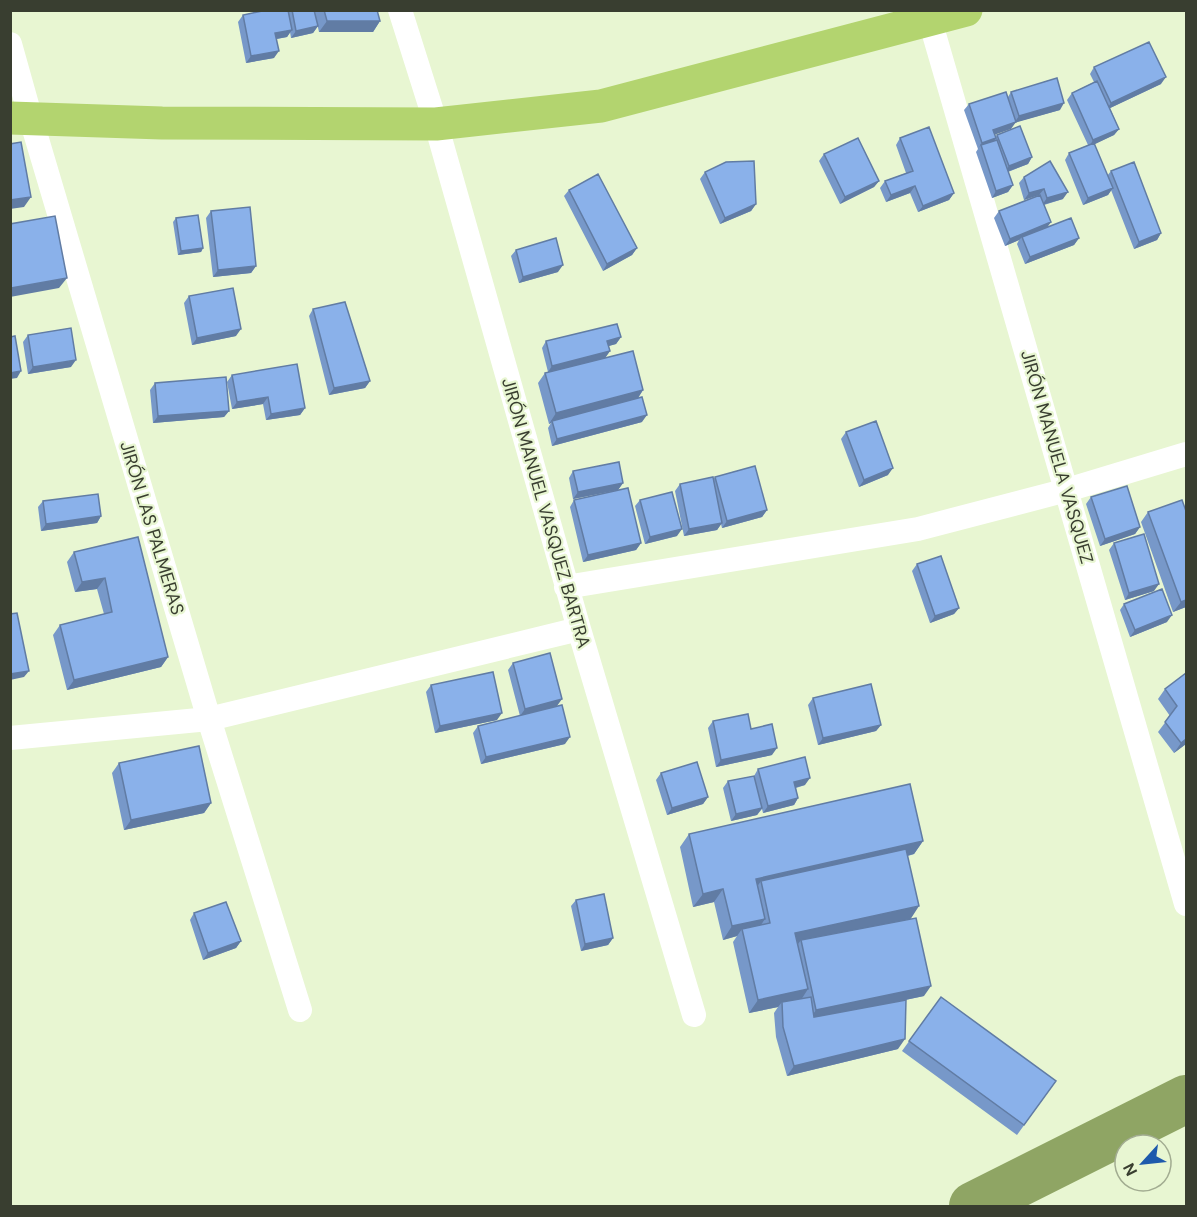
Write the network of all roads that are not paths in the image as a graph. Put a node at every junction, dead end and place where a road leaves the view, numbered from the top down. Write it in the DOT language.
graph roads {
  1 [pos="400,10"];
  2 [pos="966,10"];
  3 [pos="929,16"];
  4 [pos="10,44"];
  5 [pos="21,119"];
  6 [pos="436,124"];
  7 [pos="1186,454"];
  8 [pos="1067,490"];
  9 [pos="566,587"];
  10 [pos="579,629"];
  11 [pos="209,719"];
  12 [pos="10,738"];
  13 [pos="1186,904"];
  14 [pos="300,1010"];
  15 [pos="694,1015"];
  1 -- 6 [label="street, JIRÓN MANUEL VASQUEZ BARTRA"];
  2 -- 3 [label="highway"];
  3 -- 6 [label="highway"];
  3 -- 8 [label="street, JIRÓN MANUELA VASQUEZ"];
  4 -- 5 [label="street, JIRÓN LAS PALMERAS"];
  5 -- 6 [label="highway"];
  5 -- 11 [label="street, JIRÓN LAS PALMERAS"];
  6 -- 9 [label="street, JIRÓN MANUEL VASQUEZ BARTRA"];
  7 -- 8 [label="street"];
  8 -- 9 [label="street"];
  8 -- 13 [label="street, JIRÓN MANUELA VASQUEZ"];
  9 -- 10 [label="street, JIRÓN MANUEL VASQUEZ BARTRA"];
  10 -- 11 [label="street"];
  10 -- 15 [label="street, JIRÓN MANUEL VASQUEZ BARTRA"];
  11 -- 12 [label="street"];
  11 -- 14 [label="street, JIRÓN LAS PALMERAS"];
}
